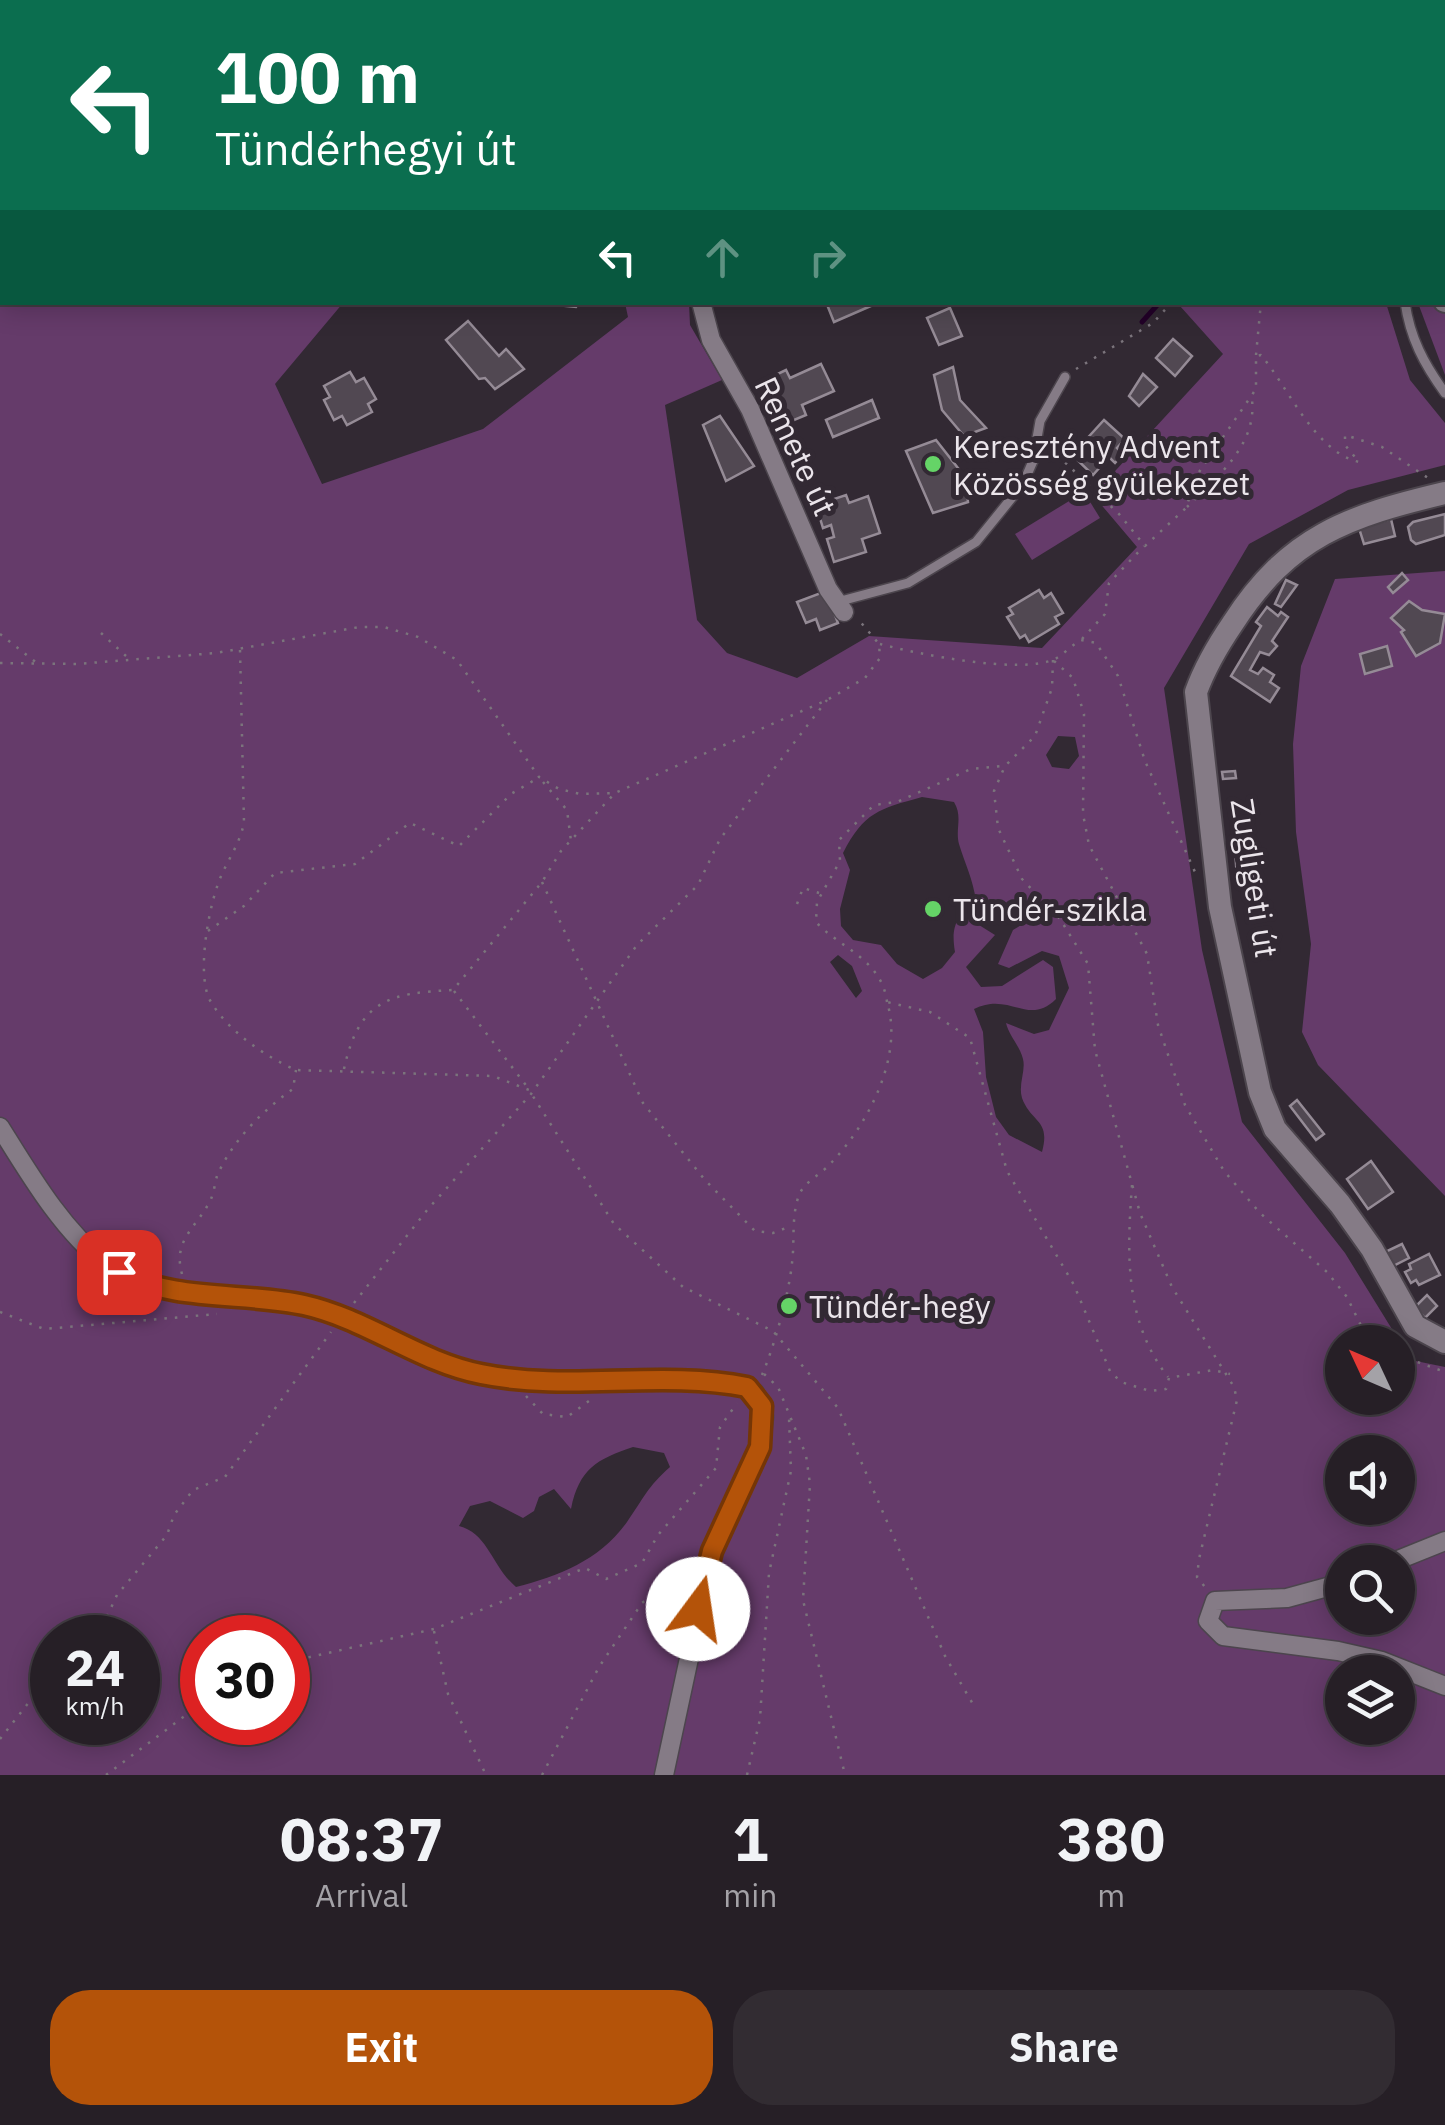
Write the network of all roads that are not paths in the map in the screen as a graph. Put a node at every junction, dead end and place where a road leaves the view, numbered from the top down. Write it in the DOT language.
graph roads {
  1 [pos="702,305"];
  2 [pos="1405,305"];
  3 [pos="1065,377"];
  4 [pos="1445,393"];
  5 [pos="1441,488"];
  6 [pos="840,607"];
  7 [pos="0,1127"];
  8 [pos="1445,1342"];
  9 [pos="1445,1541"];
  10 [pos="1415,1553"];
  11 [pos="1325,1588"];
  12 [pos="1445,1686"];
  13 [pos="664,1775"];
  1 -- 6 [label="street, Remete út"];
  2 -- 4 [label="lane"];
  3 -- 6 [label="lane"];
  5 -- 8 [label="street, Zugligeti út"];
  7 -- 13 [label="street"];
  9 -- 10 [label="street"];
  11 -- 12 [label="street"];
}
